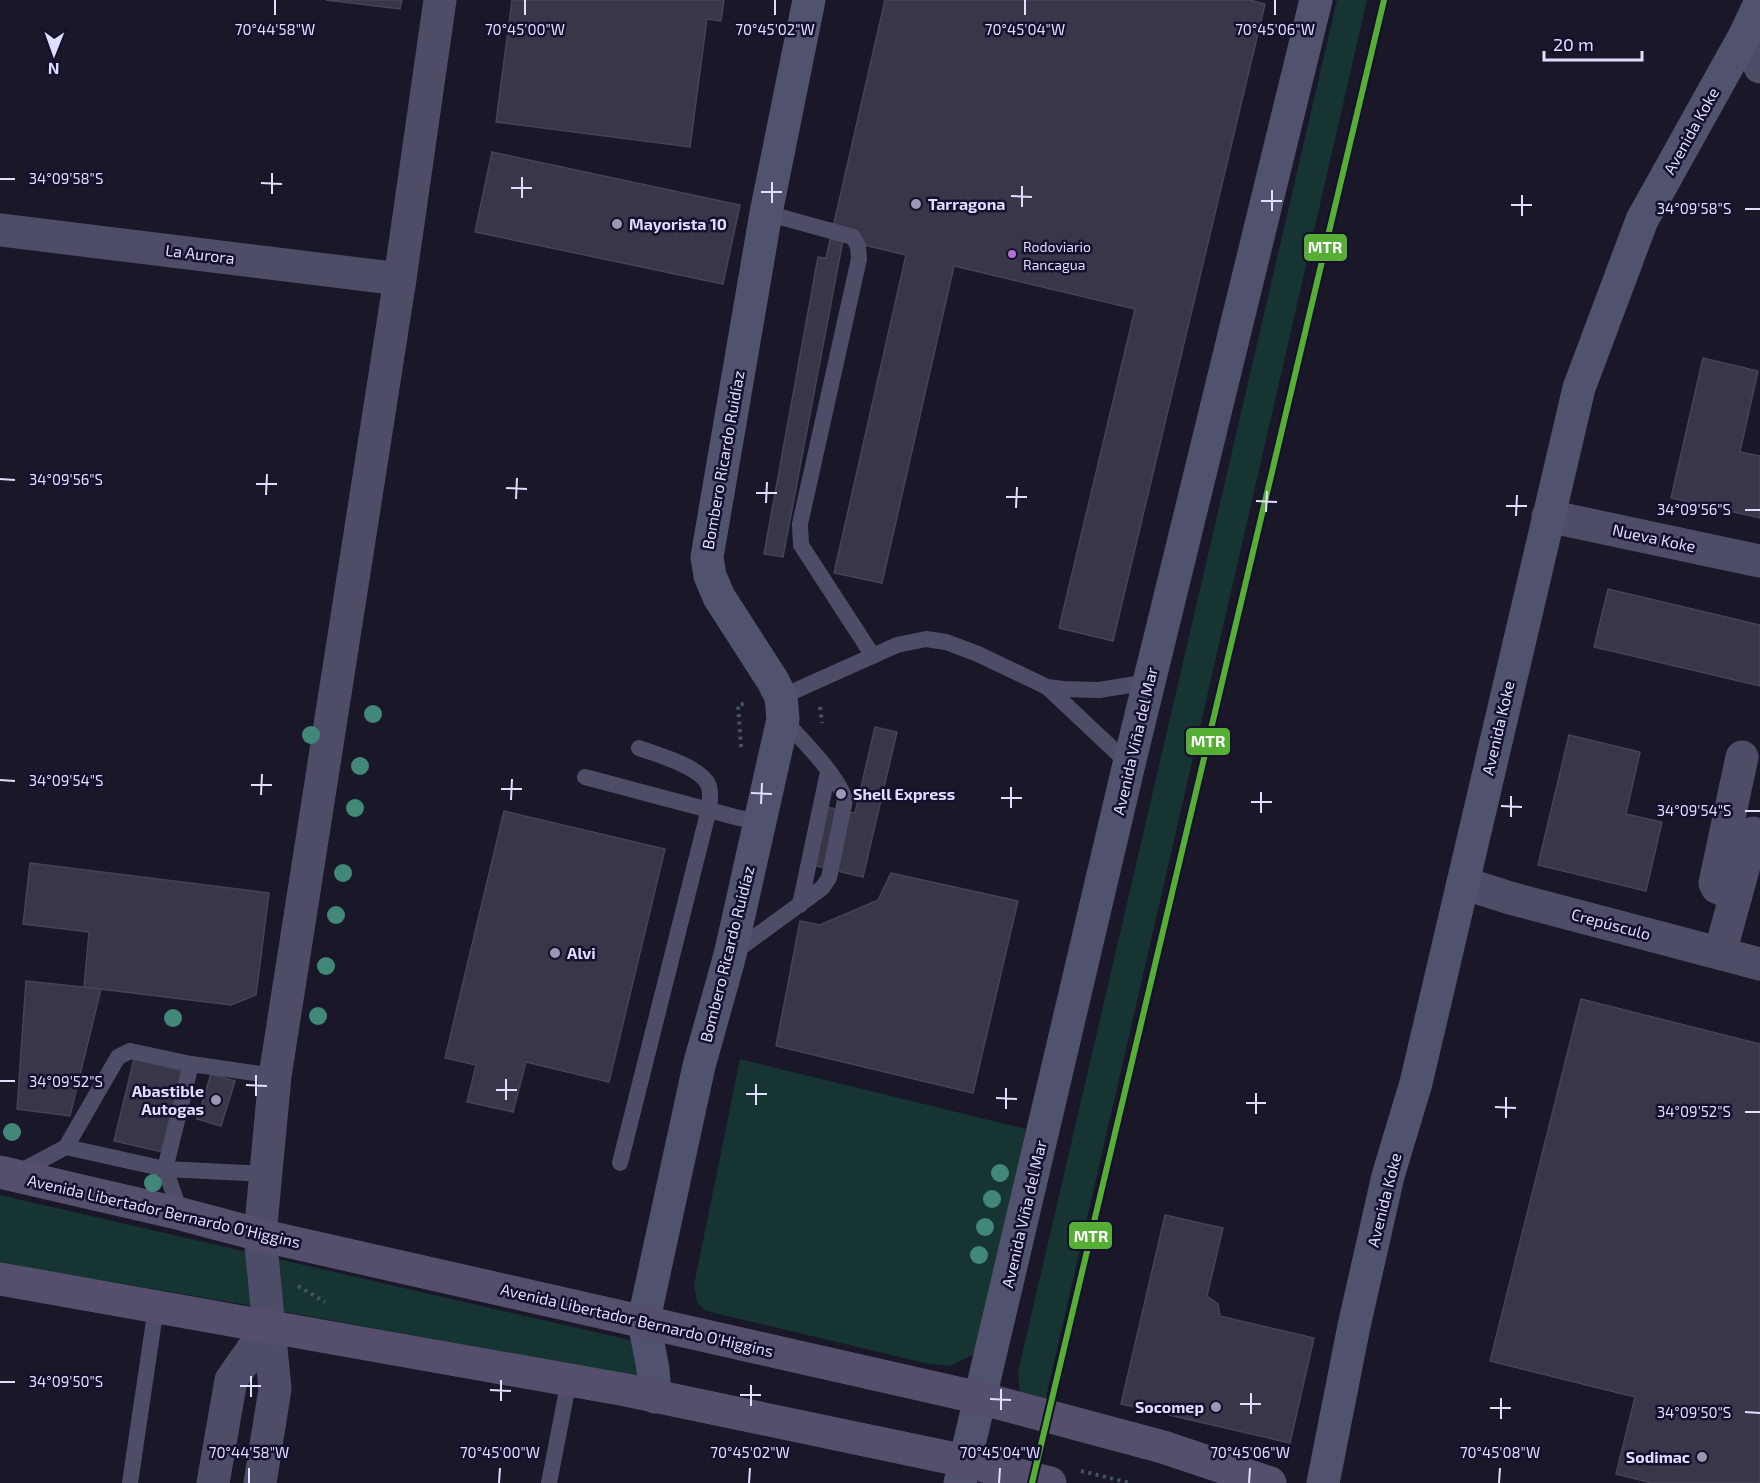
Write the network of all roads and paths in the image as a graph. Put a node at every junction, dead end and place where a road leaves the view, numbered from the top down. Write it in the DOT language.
graph roads {
  1 [pos="440,0"];
  2 [pos="809,0"];
  3 [pos="1316,0"];
  4 [pos="1760,3"];
  5 [pos="1745,35"];
  6 [pos="1760,67"];
  7 [pos="766,213"];
  8 [pos="0,230"];
  9 [pos="400,279"];
  10 [pos="1548,516"];
  11 [pos="1760,561"];
  12 [pos="873,656"];
  13 [pos="1149,682"];
  14 [pos="815,684"];
  15 [pos="1047,687"];
  16 [pos="782,708"];
  17 [pos="639,748"];
  18 [pos="1742,757"];
  19 [pos="818,758"];
  20 [pos="1129,764"];
  21 [pos="828,772"];
  22 [pos="585,777"];
  23 [pos="709,809"];
  24 [pos="760,821"];
  25 [pos="1753,832"];
  26 [pos="1463,883"];
  27 [pos="1736,896"];
  28 [pos="800,905"];
  29 [pos="1720,953"];
  30 [pos="730,956"];
  31 [pos="1760,964"];
  32 [pos="191,1064"];
  33 [pos="275,1076"];
  34 [pos="66,1147"];
  35 [pos="620,1163"];
  36 [pos="165,1169"];
  37 [pos="7,1174"];
  38 [pos="267,1174"];
  39 [pos="181,1214"];
  40 [pos="260,1235"];
  41 [pos="0,1279"];
  42 [pos="156,1307"];
  43 [pos="644,1322"];
  44 [pos="269,1326"];
  45 [pos="569,1380"];
  46 [pos="655,1397"];
  47 [pos="980,1398"];
  48 [pos="963,1472"];
  49 [pos="130,1483"];
  50 [pos="213,1483"];
  51 [pos="260,1483"];
  52 [pos="549,1483"];
  53 [pos="1050,1483"];
  54 [pos="1270,1483"];
  55 [pos="1323,1483"];
  1 -- 9 [label="street"];
  2 -- 7 [label="street, Bombero Ricardo Ruidíaz"];
  3 -- 13 [label="street, Avenida Viña del Mar"];
  4 -- 5 [label="street, Avenida Koke"];
  5 -- 6 [label="street"];
  5 -- 10 [label="street, Avenida Koke"];
  7 -- 12 [label="lane"];
  7 -- 16 [label="street, Bombero Ricardo Ruidíaz"];
  8 -- 9 [label="street, La Aurora"];
  9 -- 33 [label="street"];
  10 -- 11 [label="street, Nueva Koke"];
  10 -- 26 [label="street, Avenida Koke"];
  12 -- 14 [label="lane"];
  12 -- 15 [label="lane"];
  13 -- 15 [label="lane"];
  13 -- 20 [label="street, Avenida Viña del Mar"];
  14 -- 16 [label="lane"];
  14 -- 19 [label="path"];
  15 -- 20 [label="lane"];
  16 -- 19 [label="lane"];
  16 -- 24 [label="street, Bombero Ricardo Ruidíaz"];
  17 -- 23 [label="lane"];
  18 -- 27 [label="street"];
  19 -- 21 [label="lane"];
  20 -- 47 [label="street, Avenida Viña del Mar"];
  21 -- 28 [label="lane"];
  21 -- 28 [label="lane"];
  22 -- 23 [label="lane"];
  23 -- 24 [label="lane"];
  23 -- 35 [label="lane"];
  24 -- 30 [label="street, Bombero Ricardo Ruidíaz"];
  25 -- 27 [label="street"];
  26 -- 29 [label="street, Crepúsculo"];
  26 -- 55 [label="street, Avenida Koke"];
  27 -- 29 [label="street"];
  28 -- 30 [label="lane"];
  29 -- 31 [label="street, Crepúsculo"];
  30 -- 43 [label="street, Bombero Ricardo Ruidíaz"];
  32 -- 33 [label="lane"];
  32 -- 34 [label="lane"];
  32 -- 36 [label="lane"];
  33 -- 38 [label="street"];
  34 -- 36 [label="lane"];
  34 -- 37 [label="lane"];
  36 -- 38 [label="lane"];
  36 -- 39 [label="lane"];
  37 -- 39 [label="main road, Avenida Libertador Bernardo O'Higgins"];
  38 -- 40 [label="street"];
  39 -- 40 [label="main road, Avenida Libertador Bernardo O'Higgins"];
  40 -- 43 [label="main road, Avenida Libertador Bernardo O'Higgins"];
  40 -- 44 [label="street"];
  41 -- 42 [label="main road"];
  42 -- 44 [label="main road"];
  42 -- 49 [label="lane"];
  43 -- 46 [label="street"];
  43 -- 47 [label="main road, Avenida Libertador Bernardo O'Higgins"];
  44 -- 45 [label="main road"];
  44 -- 50 [label="street"];
  44 -- 51 [label="street"];
  45 -- 46 [label="main road"];
  45 -- 52 [label="lane"];
  46 -- 48 [label="main road"];
  47 -- 48 [label="street, Avenida Viña del Mar"];
  47 -- 54 [label="main road, Avenida Libertador Bernardo O'Higgins"];
  48 -- 53 [label="main road"];
}
